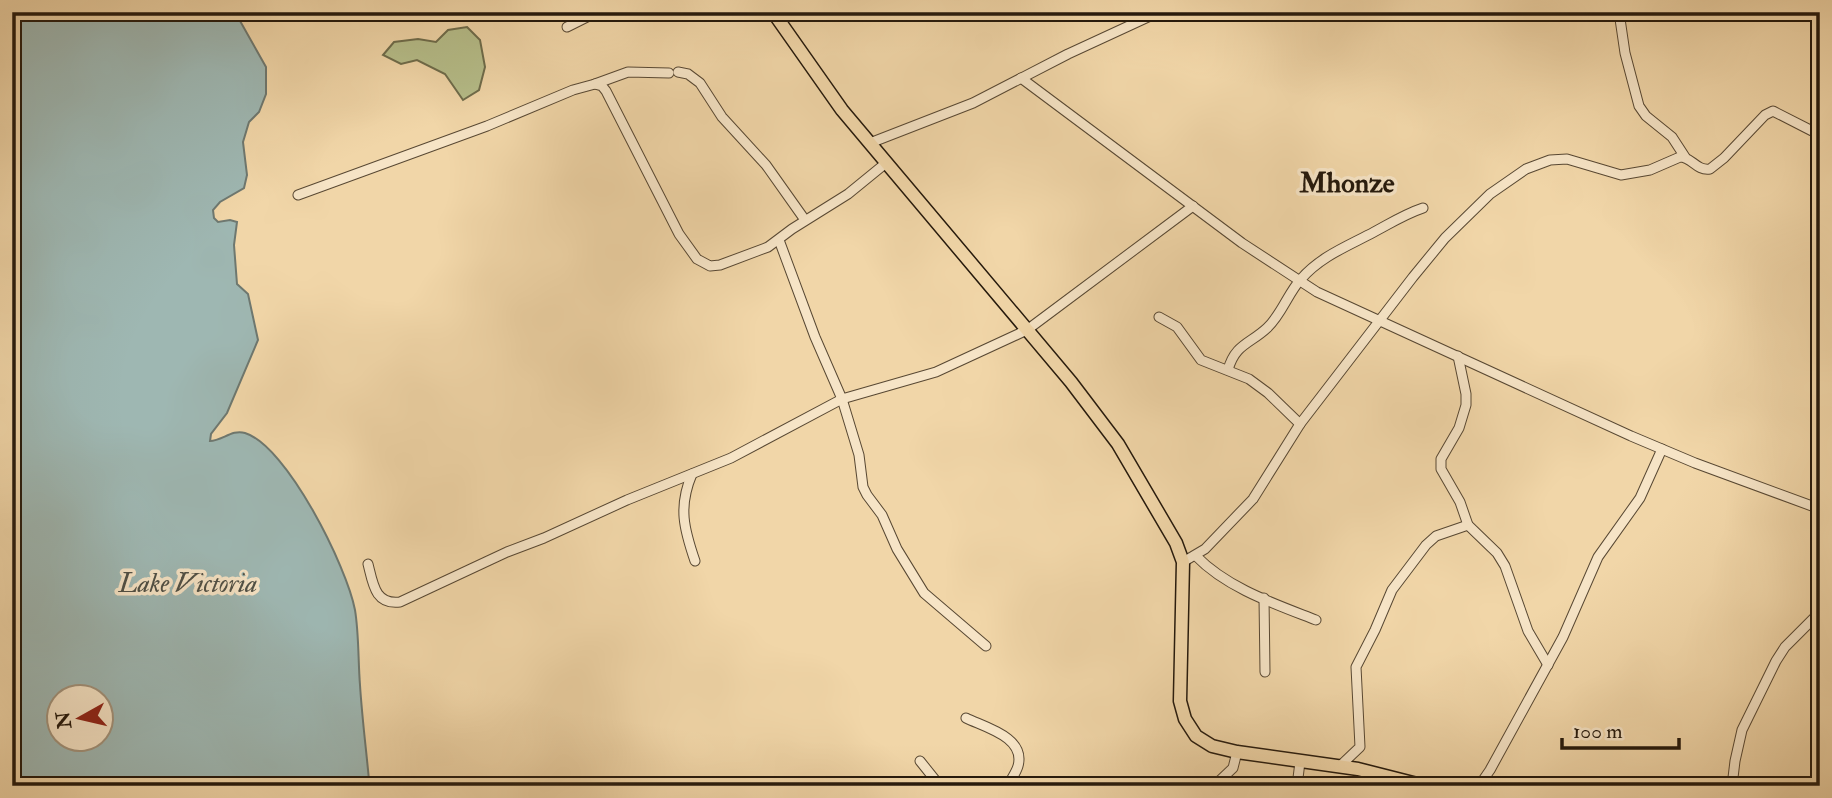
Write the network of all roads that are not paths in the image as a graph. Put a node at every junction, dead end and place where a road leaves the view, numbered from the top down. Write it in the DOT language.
graph roads {
  1 [pos="597,12"];
  2 [pos="1159,12"];
  3 [pos="1619,12"];
  4 [pos="779,14"];
  5 [pos="567,27"];
  6 [pos="1020,78"];
  7 [pos="595,84"];
  8 [pos="1820,135"];
  9 [pos="870,143"];
  10 [pos="1685,157"];
  11 [pos="886,163"];
  12 [pos="298,195"];
  13 [pos="1193,206"];
  14 [pos="1423,208"];
  15 [pos="805,220"];
  16 [pos="779,240"];
  17 [pos="1300,280"];
  18 [pos="1159,317"];
  19 [pos="1378,322"];
  20 [pos="1027,330"];
  21 [pos="1458,356"];
  22 [pos="1228,370"];
  23 [pos="842,400"];
  24 [pos="1820,401"];
  25 [pos="1300,424"];
  26 [pos="1820,429"];
  27 [pos="1662,449"];
  28 [pos="692,474"];
  29 [pos="1820,509"];
  30 [pos="1468,525"];
  31 [pos="1196,556"];
  32 [pos="695,561"];
  33 [pos="1183,562"];
  34 [pos="368,564"];
  35 [pos="1264,598"];
  36 [pos="1820,612"];
  37 [pos="1315,620"];
  38 [pos="986,646"];
  39 [pos="1548,665"];
  40 [pos="1265,672"];
  41 [pos="966,718"];
  42 [pos="1237,752"];
  43 [pos="920,761"];
  44 [pos="1300,762"];
  45 [pos="1340,766"];
  46 [pos="940,786"];
  47 [pos="1008,786"];
  48 [pos="1214,786"];
  49 [pos="1297,786"];
  50 [pos="1425,786"];
  51 [pos="1479,786"];
  52 [pos="1732,786"];
  1 -- 5 [label="street"];
  2 -- 6 [label="street"];
  3 -- 10 [label="street"];
  4 -- 9 [label="main road"];
  6 -- 9 [label="street"];
  6 -- 13 [label="street"];
  7 -- 12 [label="street"];
  7 -- 15 [label="street"];
  7 -- 16 [label="street"];
  8 -- 10 [label="street"];
  9 -- 11 [label="main road"];
  10 -- 19 [label="street"];
  11 -- 15 [label="street"];
  11 -- 20 [label="main road"];
  13 -- 17 [label="street"];
  13 -- 20 [label="street"];
  14 -- 17 [label="street"];
  15 -- 16 [label="street"];
  16 -- 23 [label="street"];
  17 -- 19 [label="street"];
  17 -- 22 [label="street"];
  18 -- 22 [label="street"];
  19 -- 21 [label="street"];
  19 -- 25 [label="street"];
  20 -- 23 [label="street"];
  20 -- 33 [label="main road"];
  21 -- 27 [label="street"];
  21 -- 30 [label="street"];
  22 -- 25 [label="street"];
  23 -- 28 [label="street"];
  23 -- 38 [label="street"];
  24 -- 26 [label="street"];
  25 -- 31 [label="street"];
  27 -- 29 [label="street"];
  27 -- 39 [label="street"];
  28 -- 32 [label="street"];
  28 -- 34 [label="street"];
  30 -- 39 [label="street"];
  30 -- 45 [label="street"];
  31 -- 33 [label="street"];
  31 -- 35 [label="street"];
  33 -- 42 [label="main road"];
  35 -- 37 [label="street"];
  35 -- 40 [label="street"];
  36 -- 52 [label="street"];
  39 -- 51 [label="street"];
  41 -- 47 [label="street"];
  42 -- 44 [label="main road"];
  42 -- 48 [label="street"];
  43 -- 46 [label="street"];
  44 -- 45 [label="main road"];
  44 -- 49 [label="street"];
  45 -- 50 [label="main road"];
}
